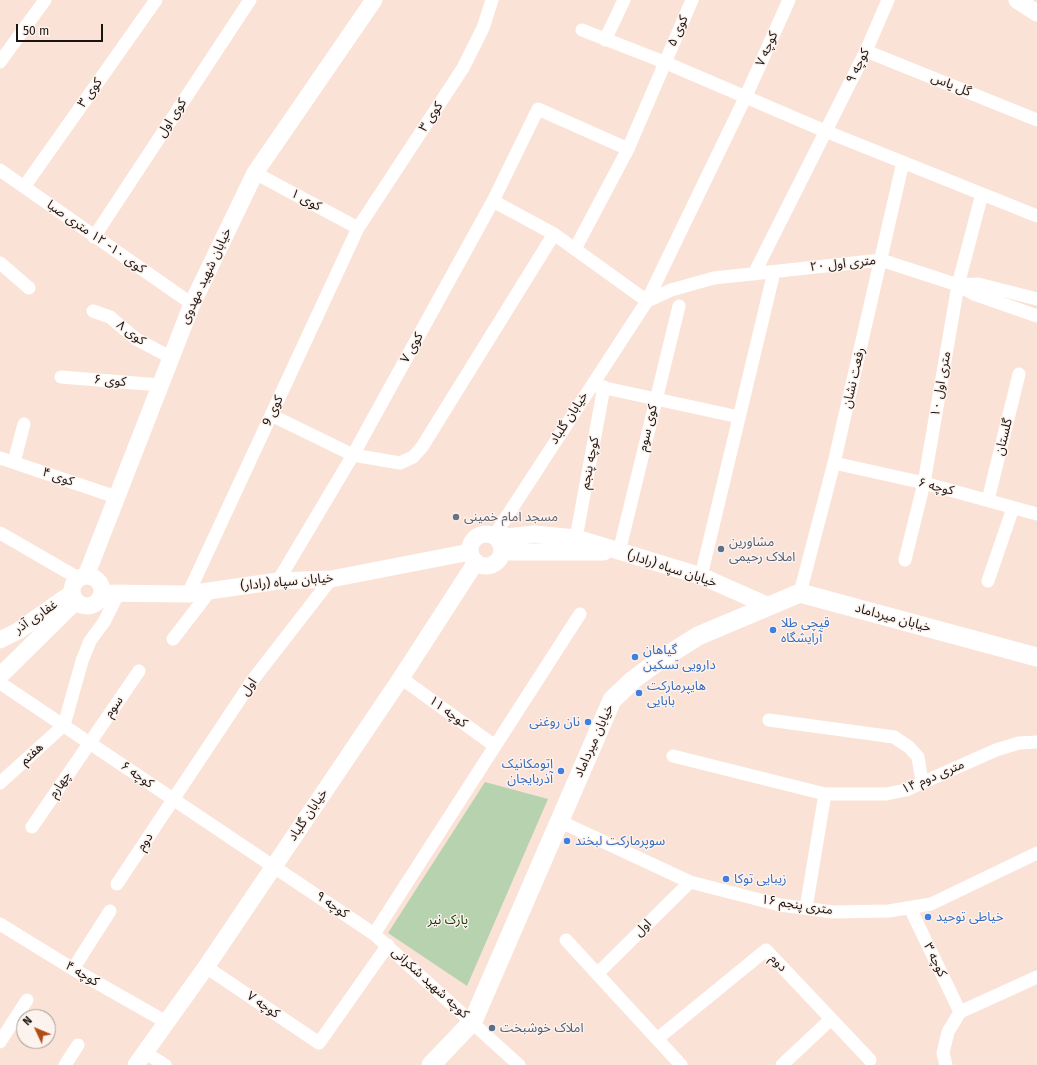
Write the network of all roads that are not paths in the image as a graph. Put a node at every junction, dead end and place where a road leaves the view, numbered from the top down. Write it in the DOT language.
graph roads {
  1 [pos="45,0"];
  2 [pos="156,0"];
  3 [pos="250,0"];
  4 [pos="374,0"];
  5 [pos="492,0"];
  6 [pos="624,0"];
  7 [pos="692,0"];
  8 [pos="789,0"];
  9 [pos="888,0"];
  10 [pos="582,30"];
  11 [pos="604,40"];
  12 [pos="866,51"];
  13 [pos="0,62"];
  14 [pos="664,62"];
  15 [pos="746,98"];
  16 [pos="1037,120"];
  17 [pos="825,131"];
  18 [pos="628,149"];
  19 [pos="903,162"];
  20 [pos="0,170"];
  21 [pos="255,173"];
  22 [pos="24,187"];
  23 [pos="982,194"];
  24 [pos="493,201"];
  25 [pos="1037,216"];
  26 [pos="358,228"];
  27 [pos="554,234"];
  28 [pos="94,237"];
  29 [pos="575,249"];
  30 [pos="881,260"];
  31 [pos="0,263"];
  32 [pos="774,272"];
  33 [pos="754,274"];
  34 [pos="958,286"];
  35 [pos="29,288"];
  36 [pos="1037,300"];
  37 [pos="647,301"];
  38 [pos="192,304"];
  39 [pos="679,306"];
  40 [pos="93,311"];
  41 [pos="1037,316"];
  42 [pos="170,357"];
  43 [pos="1019,374"];
  44 [pos="61,377"];
  45 [pos="160,385"];
  46 [pos="590,385"];
  47 [pos="604,387"];
  48 [pos="655,399"];
  49 [pos="271,415"];
  50 [pos="739,417"];
  51 [pos="24,424"];
  52 [pos="353,455"];
  53 [pos="0,458"];
  54 [pos="14,462"];
  55 [pos="834,463"];
  56 [pos="924,484"];
  57 [pos="116,497"];
  58 [pos="988,500"];
  59 [pos="1013,508"];
  60 [pos="1037,514"];
  61 [pos="0,533"];
  62 [pos="576,538"];
  63 [pos="498,542"];
  64 [pos="619,552"];
  65 [pos="473,557"];
  66 [pos="905,560"];
  67 [pos="701,576"];
  68 [pos="331,579"];
  69 [pos="278,581"];
  70 [pos="988,581"];
  71 [pos="78,587"];
  72 [pos="210,591"];
  73 [pos="110,593"];
  74 [pos="800,593"];
  75 [pos="188,594"];
  76 [pos="768,606"];
  77 [pos="580,614"];
  78 [pos="173,639"];
  79 [pos="0,640"];
  80 [pos="1037,657"];
  81 [pos="139,671"];
  82 [pos="0,676"];
  83 [pos="401,678"];
  84 [pos="0,683"];
  85 [pos="769,720"];
  86 [pos="64,725"];
  87 [pos="89,742"];
  88 [pos="1037,742"];
  89 [pos="495,746"];
  90 [pos="673,756"];
  91 [pos="922,782"];
  92 [pos="0,783"];
  93 [pos="825,794"];
  94 [pos="173,799"];
  95 [pos="559,821"];
  96 [pos="32,827"];
  97 [pos="1037,852"];
  98 [pos="274,866"];
  99 [pos="690,882"];
  100 [pos="117,884"];
  101 [pos="806,908"];
  102 [pos="910,908"];
  103 [pos="110,911"];
  104 [pos="0,924"];
  105 [pos="374,934"];
  106 [pos="566,940"];
  107 [pos="388,946"];
  108 [pos="206,967"];
  109 [pos="73,968"];
  110 [pos="597,974"];
  111 [pos="1037,977"];
  112 [pos="27,1000"];
  113 [pos="960,1012"];
  114 [pos="831,1019"];
  115 [pos="473,1021"];
  116 [pos="166,1022"];
  117 [pos="657,1039"];
  118 [pos="0,1042"];
  119 [pos="78,1045"];
  120 [pos="140,1058"];
  121 [pos="870,1060"];
  122 [pos="65,1065"];
  123 [pos="165,1065"];
  124 [pos="431,1065"];
  125 [pos="520,1065"];
  126 [pos="681,1065"];
  127 [pos="782,1065"];
  128 [pos="946,1065"];
  1 -- 13 [label="street"];
  2 -- 22 [label="street, کوی ۳"];
  3 -- 28 [label="street, کوی اول"];
  4 -- 21 [label="street, خیابان شهید مهدوی"];
  5 -- 26 [label="street, کوی ۳"];
  6 -- 11 [label="street"];
  7 -- 14 [label="street, کوی ۵"];
  8 -- 15 [label="street, کوچه ۷"];
  9 -- 12 [label="street, کوچه ۹"];
  10 -- 11 [label="street"];
  11 -- 14 [label="street"];
  12 -- 16 [label="street, گل یاس"];
  12 -- 17 [label="street, کوچه ۹"];
  14 -- 15 [label="street"];
  14 -- 18 [label="street, کوی ۵"];
  15 -- 17 [label="street"];
  15 -- 37 [label="street, کوچه ۷"];
  17 -- 19 [label="street"];
  17 -- 33 [label="street, کوچه ۹"];
  18 -- 24 [label="street, کوی ۷"];
  18 -- 29 [label="street, کوی ۵"];
  19 -- 23 [label="street"];
  19 -- 30 [label="street, رفعت نشان"];
  20 -- 22 [label="street, کوی ۱۰- ۱۲ متری صبا"];
  21 -- 26 [label="street, کوی ۱"];
  21 -- 38 [label="street, خیابان شهید مهدوی"];
  22 -- 28 [label="street, کوی ۱۰- ۱۲ متری صبا"];
  23 -- 25 [label="street"];
  23 -- 34 [label="street, ۱۰ متری اول"];
  24 -- 27 [label="street"];
  24 -- 52 [label="street, کوی ۷"];
  26 -- 49 [label="street, کوی 9"];
  27 -- 29 [label="street"];
  27 -- 52 [label="street"];
  28 -- 38 [label="street, کوی ۱۰- ۱۲ متری صبا"];
  29 -- 37 [label="street"];
  30 -- 32 [label="street, ۲۰ متری اول"];
  30 -- 34 [label="street, ۲۰ متری اول"];
  30 -- 55 [label="street, رفعت نشان"];
  31 -- 35 [label="street"];
  32 -- 33 [label="street, ۲۰ متری اول"];
  32 -- 50 [label="street"];
  33 -- 37 [label="street, ۲۰ متری اول"];
  34 -- 36 [label="street, ۲۰ متری اول"];
  34 -- 41 [label="street"];
  34 -- 56 [label="street, ۱۰ متری اول"];
  37 -- 46 [label="street, خیابان گلباد"];
  38 -- 42 [label="street, خیابان شهید مهدوی"];
  39 -- 48 [label="street, کوی سوم"];
  40 -- 42 [label="street, کوی ۸"];
  42 -- 45 [label="street, خیابان شهید مهدوی"];
  43 -- 58 [label="street, گلستان"];
  44 -- 45 [label="street, کوی ۶"];
  45 -- 57 [label="street, خیابان شهید مهدوی"];
  46 -- 47 [label="street"];
  46 -- 63 [label="street, خیابان گلباد"];
  47 -- 48 [label="street"];
  47 -- 62 [label="street, کوچه پنجم"];
  48 -- 50 [label="street"];
  48 -- 64 [label="street, کوی سوم"];
  49 -- 52 [label="street"];
  49 -- 75 [label="street, کوی 9"];
  50 -- 67 [label="street"];
  51 -- 54 [label="street"];
  52 -- 69 [label="street, کوی ۷"];
  53 -- 54 [label="street, کوی ۴"];
  54 -- 57 [label="street, کوی ۴"];
  55 -- 56 [label="street, کوچه ۶"];
  55 -- 74 [label="street, رفعت نشان"];
  56 -- 58 [label="street, کوچه ۶"];
  56 -- 66 [label="street, ۱۰ متری اول"];
  57 -- 71 [label="street, خیابان شهید مهدوی"];
  58 -- 59 [label="street, کوچه ۶"];
  59 -- 60 [label="street, کوچه ۶"];
  59 -- 70 [label="street"];
  61 -- 71 [label="street"];
  62 -- 63 [label="street, خیابان سپاه (رادار)"];
  62 -- 64 [label="street, خیابان سپاه (رادار)"];
  63 -- 64 [label="street, خیابان سپاه (رادار)"];
  63 -- 65 [label="street"];
  63 -- 65 [label="street"];
  64 -- 67 [label="street, خیابان سپاه (رادار)"];
  65 -- 68 [label="street, خیابان سپاه (رادار)"];
  65 -- 83 [label="street, خیابان گلباد"];
  67 -- 76 [label="street, خیابان سپاه (رادار)"];
  68 -- 69 [label="street, خیابان سپاه (رادار)"];
  68 -- 94 [label="street, اول"];
  69 -- 72 [label="street, خیابان سپاه (رادار)"];
  71 -- 73 [label="street"];
  71 -- 73 [label="street"];
  71 -- 79 [label="street, غفاری آذر"];
  71 -- 82 [label="street"];
  72 -- 75 [label="street, خیابان سپاه (رادار)"];
  72 -- 78 [label="street"];
  73 -- 75 [label="street, خیابان سپاه (رادار)"];
  73 -- 86 [label="street"];
  74 -- 76 [label="main road, خیابان میرداماد"];
  74 -- 80 [label="main road, خیابان میرداماد"];
  76 -- 95 [label="main road, خیابان میرداماد"];
  77 -- 89 [label="street"];
  81 -- 87 [label="street, سوم"];
  83 -- 89 [label="street, کوچه ۱۱"];
  83 -- 98 [label="street, خیابان گلباد"];
  84 -- 86 [label="street, کوچه ۶"];
  85 -- 91 [label="street"];
  86 -- 87 [label="street, کوچه ۶"];
  86 -- 92 [label="street, هفتم"];
  87 -- 94 [label="street, کوچه ۶"];
  87 -- 96 [label="street, چهارم"];
  88 -- 91 [label="street, ۱۴ متری دوم"];
  89 -- 105 [label="street"];
  90 -- 93 [label="street, ۱۴ متری دوم"];
  91 -- 93 [label="street, ۱۴ متری دوم"];
  93 -- 101 [label="street"];
  94 -- 98 [label="street, کوچه ۶"];
  94 -- 100 [label="street, دوم"];
  95 -- 99 [label="street, ۱۶ متری پنجم"];
  95 -- 115 [label="main road, خیابان میرداماد"];
  97 -- 102 [label="street, ۱۶ متری پنجم"];
  98 -- 105 [label="street, کوچه ۹"];
  98 -- 108 [label="street, خیابان گلباد"];
  99 -- 101 [label="street, ۱۶ متری پنجم"];
  99 -- 110 [label="street, اول"];
  101 -- 102 [label="street, ۱۶ متری پنجم"];
  102 -- 113 [label="street, کوچه ۳"];
  103 -- 109 [label="street"];
  104 -- 109 [label="street, کوچه ۴"];
  105 -- 107 [label="street, کوچه ۹"];
  106 -- 110 [label="street"];
  107 -- 108 [label="street, کوچه ۷"];
  107 -- 115 [label="street, کوچه شهید شکرانی"];
  108 -- 116 [label="street, خیابان گلباد"];
  109 -- 116 [label="street, کوچه ۴"];
  110 -- 117 [label="street"];
  111 -- 113 [label="street"];
  112 -- 118 [label="street"];
  113 -- 128 [label="street"];
  114 -- 117 [label="street, دوم"];
  114 -- 121 [label="street, دوم"];
  114 -- 127 [label="street"];
  115 -- 124 [label="main road, خیابان میرداماد"];
  115 -- 125 [label="street, کوچه شهید شکرانی"];
  116 -- 120 [label="street, خیابان گلباد"];
  117 -- 126 [label="street"];
  119 -- 122 [label="street"];
  120 -- 123 [label="street"];
}
